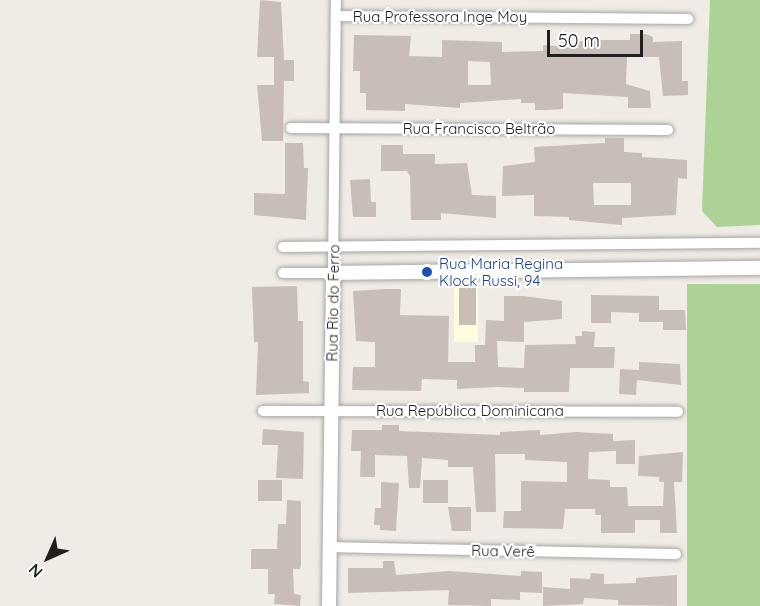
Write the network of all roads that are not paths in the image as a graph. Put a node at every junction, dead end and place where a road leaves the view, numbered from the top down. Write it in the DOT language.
graph roads {
  1 [pos="336,0"];
  2 [pos="336,16"];
  3 [pos="688,18"];
  4 [pos="291,128"];
  5 [pos="335,128"];
  6 [pos="668,130"];
  7 [pos="760,243"];
  8 [pos="283,247"];
  9 [pos="333,247"];
  10 [pos="760,268"];
  11 [pos="283,273"];
  12 [pos="333,273"];
  13 [pos="263,411"];
  14 [pos="331,411"];
  15 [pos="678,412"];
  16 [pos="329,547"];
  17 [pos="676,554"];
  18 [pos="329,606"];
  1 -- 2 [label="street, Rua Rio do Ferro"];
  2 -- 3 [label="street, Rua Professora Inge Moy"];
  2 -- 5 [label="street, Rua Rio do Ferro"];
  4 -- 5 [label="street, Rua Francisco Beltrão"];
  5 -- 6 [label="street, Rua Francisco Beltrão"];
  5 -- 9 [label="street, Rua Rio do Ferro"];
  7 -- 9 [label="street"];
  8 -- 9 [label="street"];
  9 -- 12 [label="street, Rua Rio do Ferro"];
  10 -- 12 [label="street"];
  11 -- 12 [label="street"];
  12 -- 14 [label="street, Rua Rio do Ferro"];
  13 -- 14 [label="street, Rua República Dominicana"];
  14 -- 15 [label="street, Rua República Dominicana"];
  14 -- 16 [label="street, Rua Rio do Ferro"];
  16 -- 17 [label="street, Rua Verê"];
  16 -- 18 [label="street, Rua Rio do Ferro"];
}
